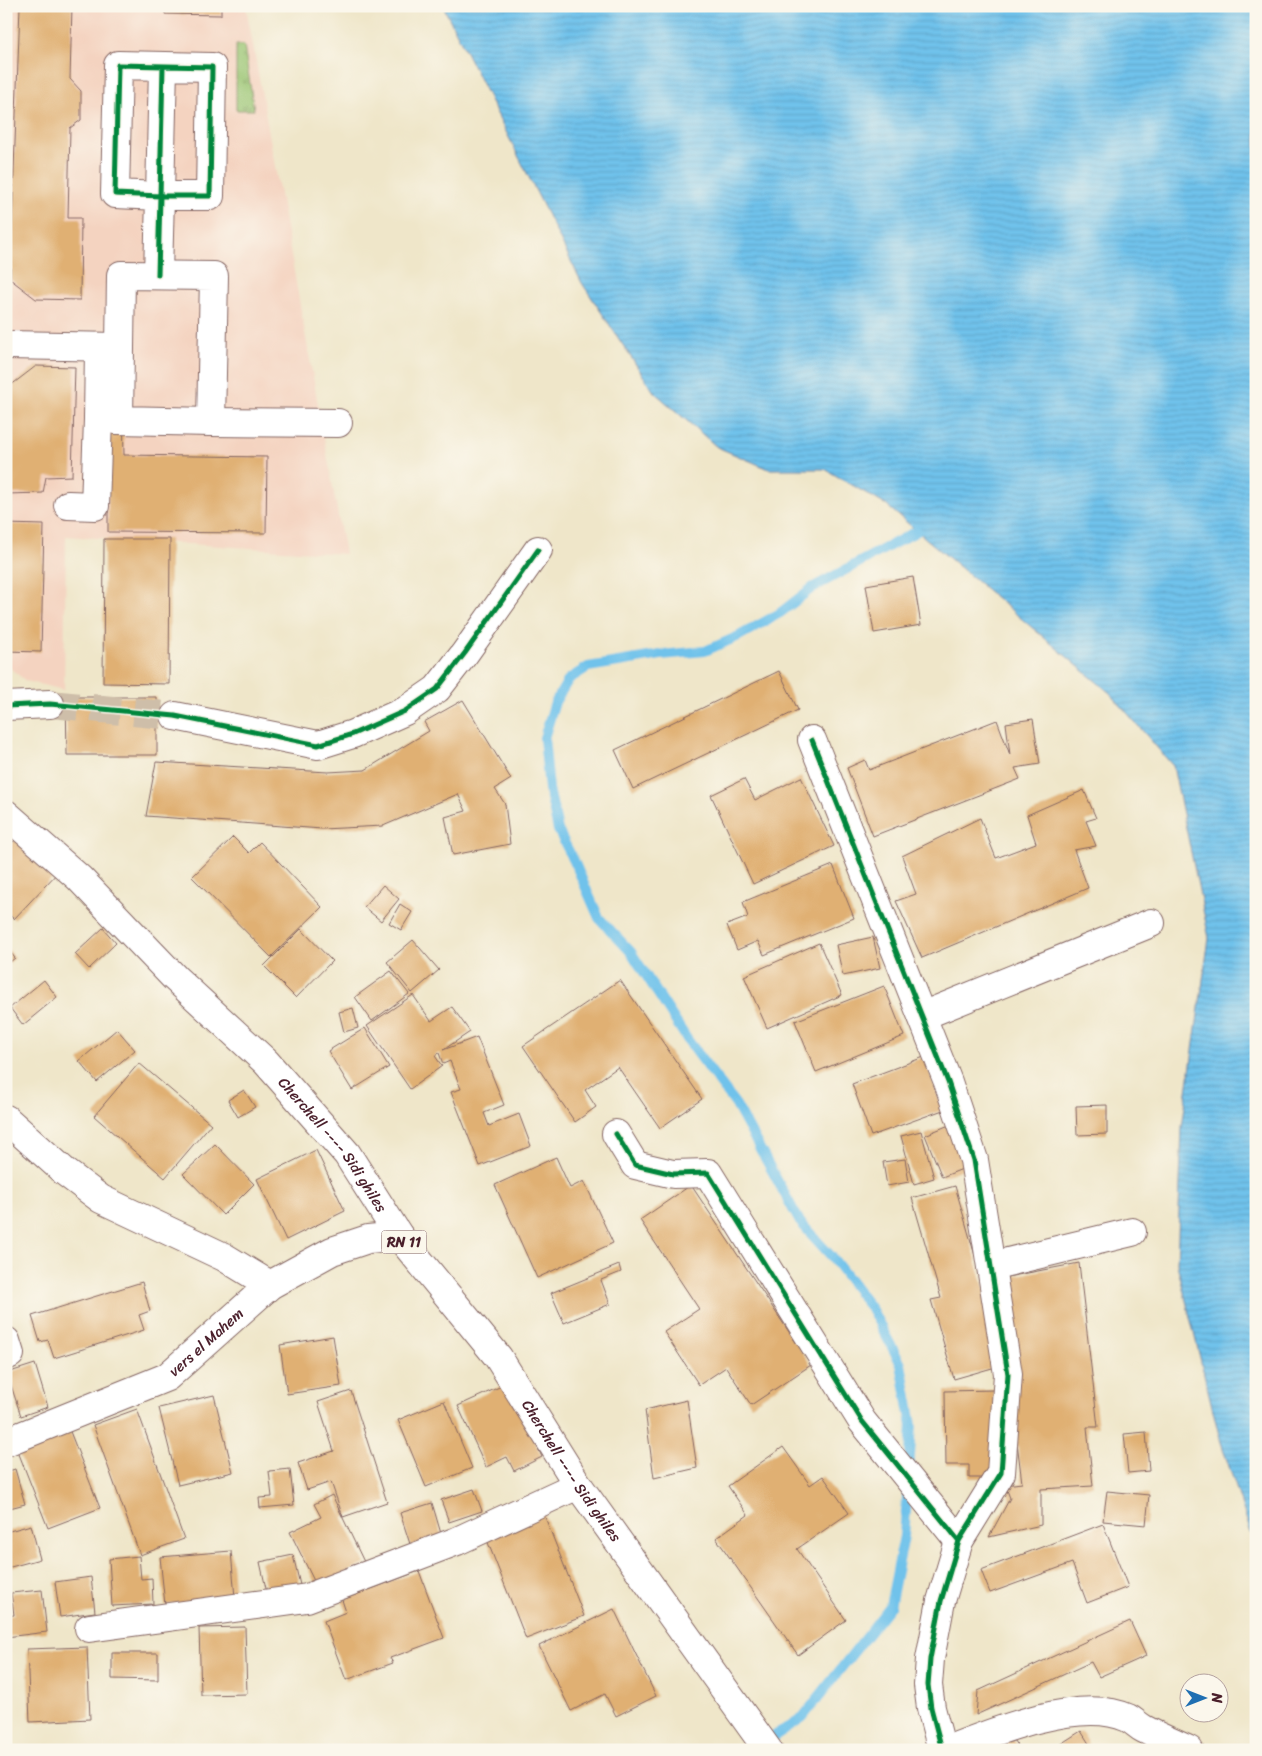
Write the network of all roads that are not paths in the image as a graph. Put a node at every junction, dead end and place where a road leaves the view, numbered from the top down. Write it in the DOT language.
graph roads {
  1 [pos="162,66"];
  2 [pos="160,196"];
  3 [pos="158,275"];
  4 [pos="6,345"];
  5 [pos="109,347"];
  6 [pos="108,420"];
  7 [pos="211,422"];
  8 [pos="338,423"];
  9 [pos="68,505"];
  10 [pos="538,550"];
  11 [pos="50,704"];
  12 [pos="6,706"];
  13 [pos="175,716"];
  14 [pos="812,740"];
  15 [pos="6,814"];
  16 [pos="1151,923"];
  17 [pos="922,1016"];
  18 [pos="6,1119"];
  19 [pos="616,1134"];
  20 [pos="1132,1232"];
  21 [pos="399,1236"];
  22 [pos="991,1266"];
  23 [pos="270,1286"];
  24 [pos="6,1342"];
  25 [pos="6,1356"];
  26 [pos="6,1442"];
  27 [pos="578,1485"];
  28 [pos="959,1541"];
  29 [pos="89,1628"];
  30 [pos="768,1750"];
  31 [pos="942,1750"];
  32 [pos="947,1750"];
  33 [pos="1189,1750"];
  1 -- 2 [label="street"];
  1 -- 2 [label="street"];
  1 -- 2 [label="street"];
  2 -- 3 [label="street"];
  3 -- 5 [label="street"];
  3 -- 7 [label="street"];
  4 -- 5 [label="street"];
  5 -- 6 [label="street"];
  6 -- 7 [label="street"];
  6 -- 9 [label="street"];
  7 -- 8 [label="street"];
  10 -- 13 [label="street"];
  11 -- 12 [label="street"];
  14 -- 17 [label="street"];
  15 -- 21 [label="street, Cherchell ---- Sidi ghiles / RN 11"];
  16 -- 17 [label="street"];
  17 -- 22 [label="street"];
  18 -- 23 [label="street"];
  19 -- 28 [label="street"];
  20 -- 22 [label="street"];
  21 -- 23 [label="street, vers el Mahem"];
  21 -- 27 [label="street, Cherchell ---- Sidi ghiles / RN 11"];
  22 -- 28 [label="street"];
  23 -- 26 [label="street, vers el Mahem"];
  24 -- 25 [label="street"];
  27 -- 29 [label="street"];
  27 -- 30 [label="street, Cherchell ---- Sidi ghiles / RN 11"];
  28 -- 31 [label="street"];
  32 -- 33 [label="street"];
}
